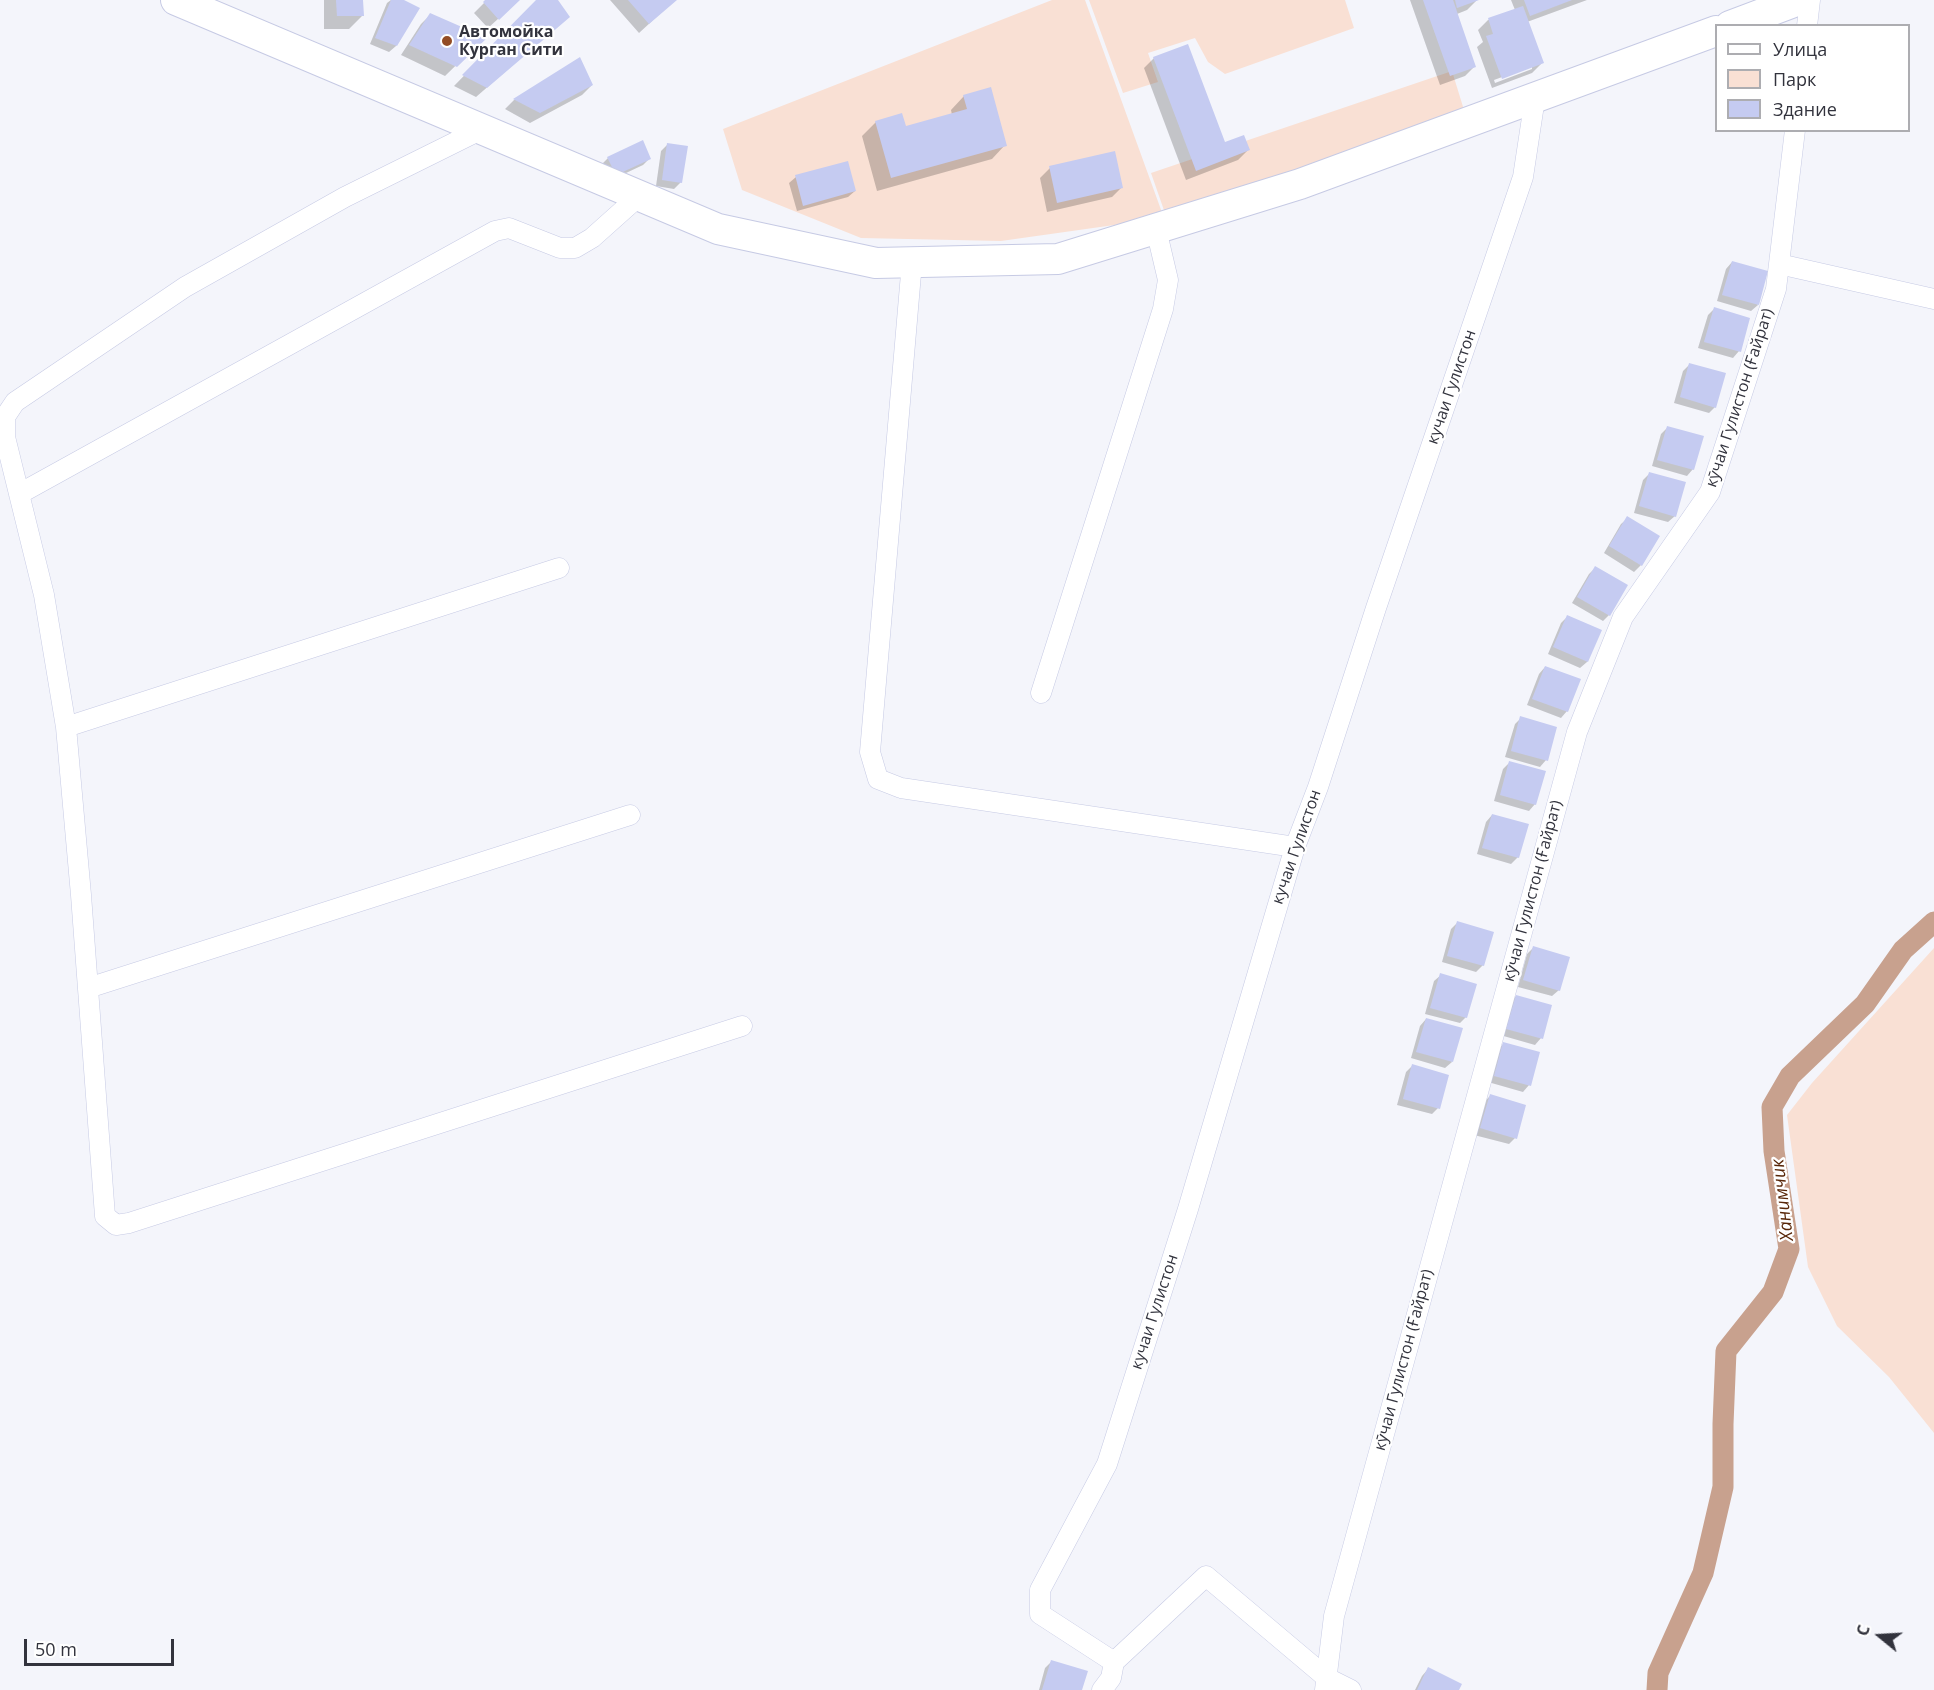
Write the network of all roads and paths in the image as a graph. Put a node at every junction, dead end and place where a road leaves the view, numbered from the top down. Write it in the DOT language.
graph roads {
  1 [pos="176,0"];
  2 [pos="1799,0"];
  3 [pos="1810,0"];
  4 [pos="1735,24"];
  5 [pos="1807,24"];
  6 [pos="1715,31"];
  7 [pos="1535,98"];
  8 [pos="480,130"];
  9 [pos="1795,132"];
  10 [pos="639,196"];
  11 [pos="1156,229"];
  12 [pos="912,262"];
  13 [pos="1779,264"];
  14 [pos="1934,299"];
  15 [pos="19,494"];
  16 [pos="560,568"];
  17 [pos="1041,693"];
  18 [pos="66,727"];
  19 [pos="630,815"];
  20 [pos="1295,847"];
  21 [pos="88,988"];
  22 [pos="742,1026"];
  23 [pos="1114,1662"];
  24 [pos="1326,1684"];
  25 [pos="1102,1690"];
  26 [pos="1350,1690"];
  1 -- 8 [label="highway"];
  2 -- 4 [label="highway"];
  3 -- 5 [label="street"];
  6 -- 7 [label="highway"];
  7 -- 11 [label="highway"];
  7 -- 20 [label="street, кучаи Гулистон"];
  8 -- 10 [label="highway"];
  8 -- 15 [label="street"];
  9 -- 13 [label="street, кӯчаи Гулистон (Ғайрат)"];
  10 -- 12 [label="highway"];
  10 -- 15 [label="street"];
  11 -- 12 [label="highway"];
  11 -- 17 [label="street"];
  12 -- 20 [label="street"];
  13 -- 14 [label="street"];
  13 -- 24 [label="street, кӯчаи Гулистон (Ғайрат)"];
  15 -- 18 [label="street"];
  16 -- 18 [label="street"];
  18 -- 21 [label="street"];
  19 -- 21 [label="street"];
  20 -- 23 [label="street, кучаи Гулистон"];
  21 -- 22 [label="street"];
  23 -- 24 [label="street"];
  23 -- 25 [label="street"];
  24 -- 26 [label="street"];
}
